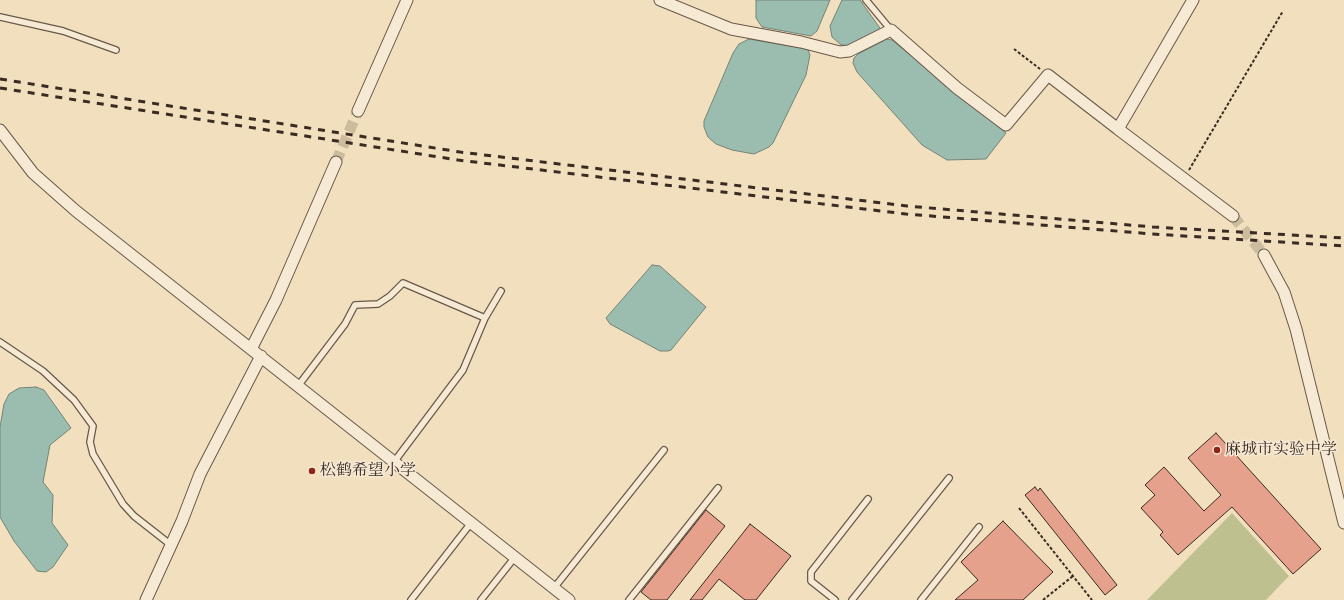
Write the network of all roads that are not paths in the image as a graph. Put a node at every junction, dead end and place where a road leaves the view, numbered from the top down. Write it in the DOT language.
graph roads {
  1 [pos="407,0"];
  2 [pos="660,0"];
  3 [pos="866,0"];
  4 [pos="1193,0"];
  5 [pos="0,16"];
  6 [pos="891,30"];
  7 [pos="116,50"];
  8 [pos="358,111"];
  9 [pos="1118,129"];
  10 [pos="0,130"];
  11 [pos="336,162"];
  12 [pos="1233,216"];
  13 [pos="1264,255"];
  14 [pos="501,291"];
  15 [pos="485,318"];
  16 [pos="0,342"];
  17 [pos="250,348"];
  18 [pos="260,356"];
  19 [pos="298,386"];
  20 [pos="664,450"];
  21 [pos="394,462"];
  22 [pos="949,478"];
  23 [pos="718,488"];
  24 [pos="868,499"];
  25 [pos="471,523"];
  26 [pos="1344,523"];
  27 [pos="979,527"];
  28 [pos="171,545"];
  29 [pos="515,557"];
  30 [pos="561,596"];
  31 [pos="146,600"];
  32 [pos="410,600"];
  33 [pos="481,600"];
  34 [pos="630,600"];
  35 [pos="834,600"];
  36 [pos="852,600"];
  37 [pos="921,600"];
  1 -- 8 [label="street"];
  2 -- 6 [label="street"];
  3 -- 6 [label="lane"];
  4 -- 9 [label="street"];
  5 -- 7 [label="lane"];
  6 -- 9 [label="street"];
  9 -- 12 [label="street"];
  10 -- 17 [label="street"];
  11 -- 17 [label="street"];
  13 -- 26 [label="street"];
  14 -- 15 [label="lane"];
  15 -- 19 [label="lane"];
  15 -- 21 [label="lane"];
  16 -- 28 [label="lane"];
  17 -- 18 [label="street"];
  18 -- 19 [label="street"];
  18 -- 28 [label="street"];
  19 -- 21 [label="street"];
  20 -- 30 [label="lane"];
  21 -- 25 [label="street"];
  22 -- 36 [label="lane"];
  23 -- 34 [label="lane"];
  24 -- 35 [label="lane"];
  25 -- 29 [label="street"];
  25 -- 32 [label="lane"];
  27 -- 37 [label="lane"];
  28 -- 31 [label="street"];
  29 -- 30 [label="street"];
  29 -- 33 [label="lane"];
}
